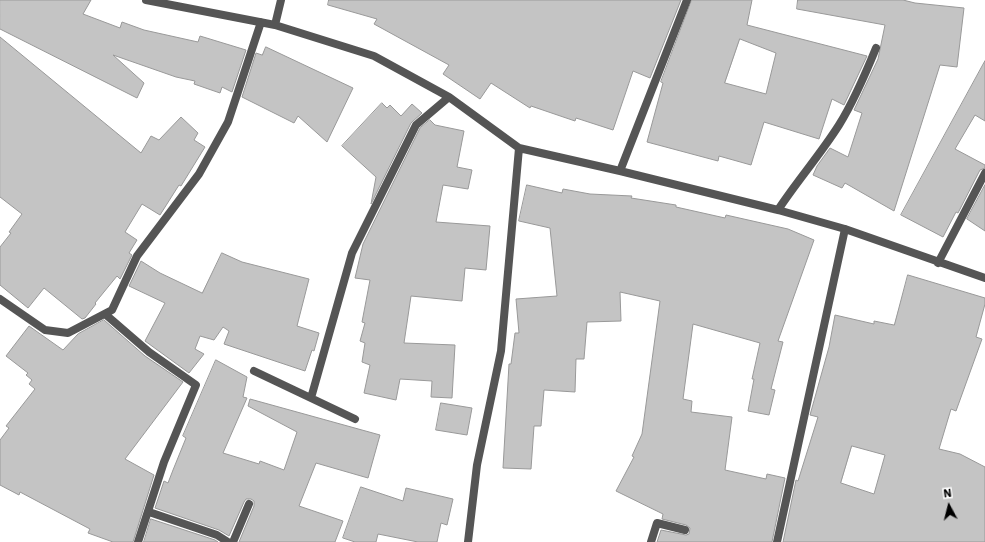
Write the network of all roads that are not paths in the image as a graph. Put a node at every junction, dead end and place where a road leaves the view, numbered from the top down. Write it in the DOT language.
graph roads {
  1 [pos="147,0"];
  2 [pos="281,0"];
  3 [pos="687,0"];
  4 [pos="261,22"];
  5 [pos="275,24"];
  6 [pos="876,48"];
  7 [pos="449,97"];
  8 [pos="519,148"];
  9 [pos="620,171"];
  10 [pos="985,173"];
  11 [pos="778,210"];
  12 [pos="845,229"];
  13 [pos="938,263"];
  14 [pos="985,278"];
  15 [pos="0,299"];
  16 [pos="105,314"];
  17 [pos="254,371"];
  18 [pos="311,398"];
  19 [pos="355,418"];
  20 [pos="249,504"];
  21 [pos="149,512"];
  22 [pos="685,530"];
  23 [pos="138,542"];
  24 [pos="228,542"];
  25 [pos="234,542"];
  26 [pos="468,542"];
  27 [pos="651,542"];
  28 [pos="778,542"];
  1 -- 4 [label="street"];
  2 -- 5 [label="street"];
  3 -- 9 [label="street"];
  4 -- 5 [label="street"];
  4 -- 16 [label="street"];
  5 -- 7 [label="street"];
  6 -- 11 [label="street"];
  7 -- 8 [label="street"];
  7 -- 18 [label="street"];
  8 -- 9 [label="street"];
  8 -- 26 [label="street"];
  9 -- 11 [label="street"];
  10 -- 13 [label="street"];
  11 -- 12 [label="street"];
  12 -- 13 [label="street"];
  12 -- 28 [label="street"];
  13 -- 14 [label="street"];
  15 -- 16 [label="street"];
  16 -- 21 [label="street"];
  17 -- 18 [label="street"];
  18 -- 19 [label="street"];
  20 -- 25 [label="street"];
  21 -- 23 [label="street"];
  21 -- 24 [label="street"];
  22 -- 27 [label="street"];
}
